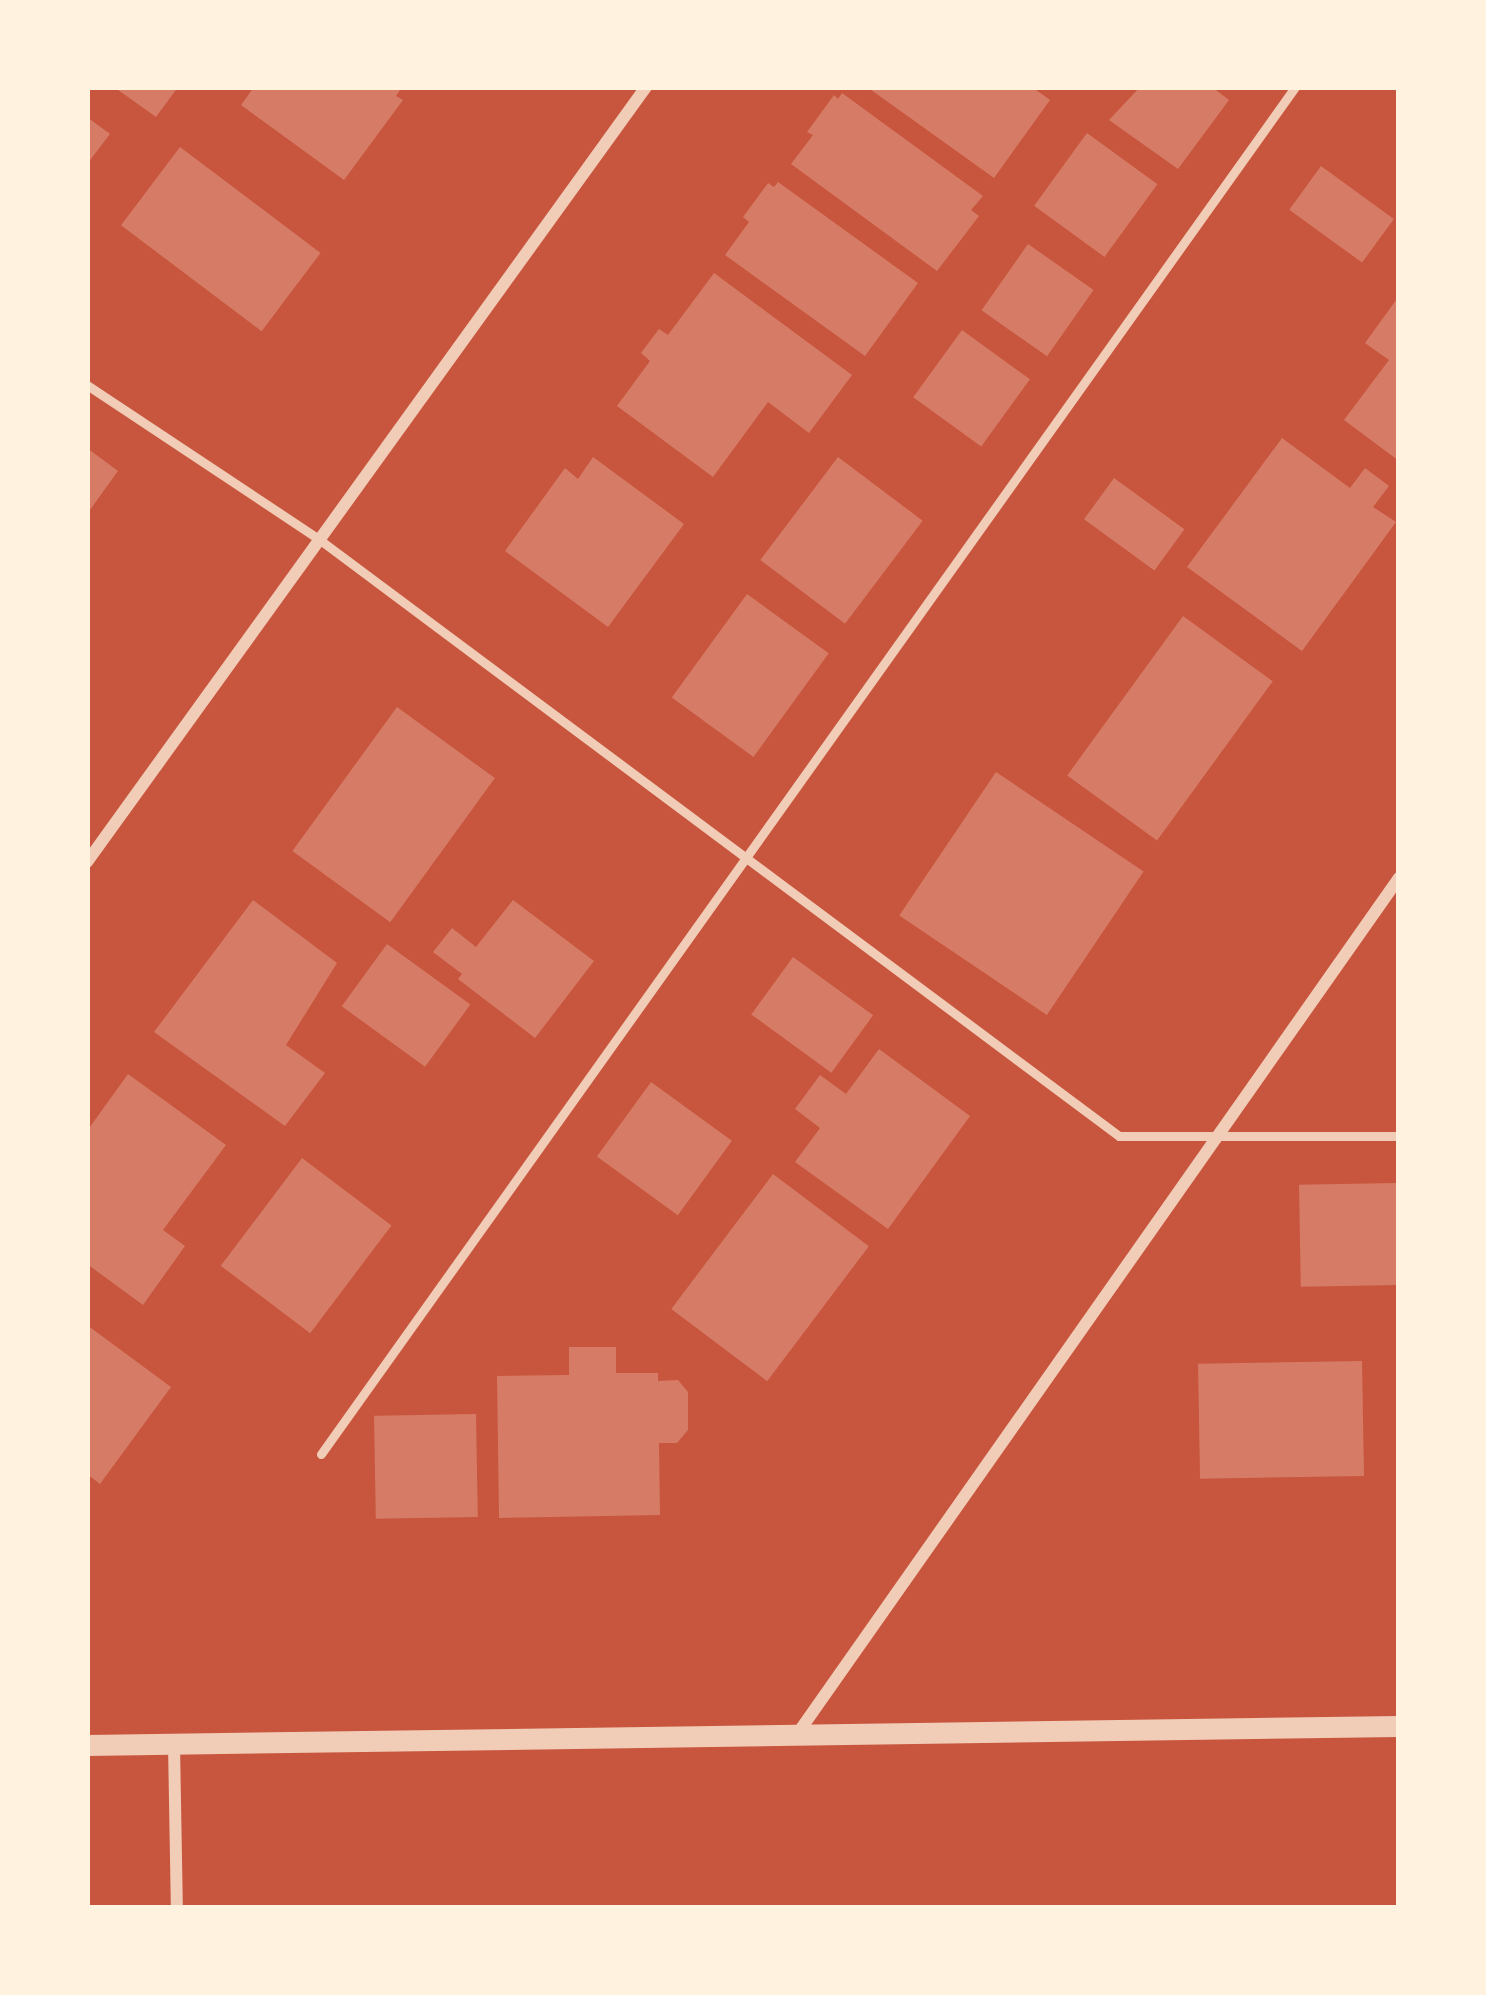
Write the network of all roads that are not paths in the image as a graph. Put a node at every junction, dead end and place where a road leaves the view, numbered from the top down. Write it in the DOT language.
graph roads {
  1 [pos="646,87"];
  2 [pos="1295,87"];
  3 [pos="87,385"];
  4 [pos="316,537"];
  5 [pos="745,858"];
  6 [pos="87,862"];
  7 [pos="1399,878"];
  8 [pos="1399,1136"];
  9 [pos="1212,1138"];
  10 [pos="321,1454"];
  11 [pos="1399,1726"];
  12 [pos="797,1734"];
  13 [pos="174,1744"];
  14 [pos="87,1745"];
  15 [pos="177,1908"];
  1 -- 4 [label="street"];
  2 -- 5 [label="lane"];
  3 -- 4 [label="lane"];
  4 -- 5 [label="lane"];
  4 -- 6 [label="street"];
  5 -- 9 [label="lane"];
  5 -- 10 [label="lane"];
  7 -- 9 [label="street"];
  8 -- 9 [label="lane"];
  9 -- 12 [label="street"];
  11 -- 12 [label="street"];
  12 -- 13 [label="street"];
  13 -- 14 [label="street"];
  13 -- 15 [label="street"];
}
